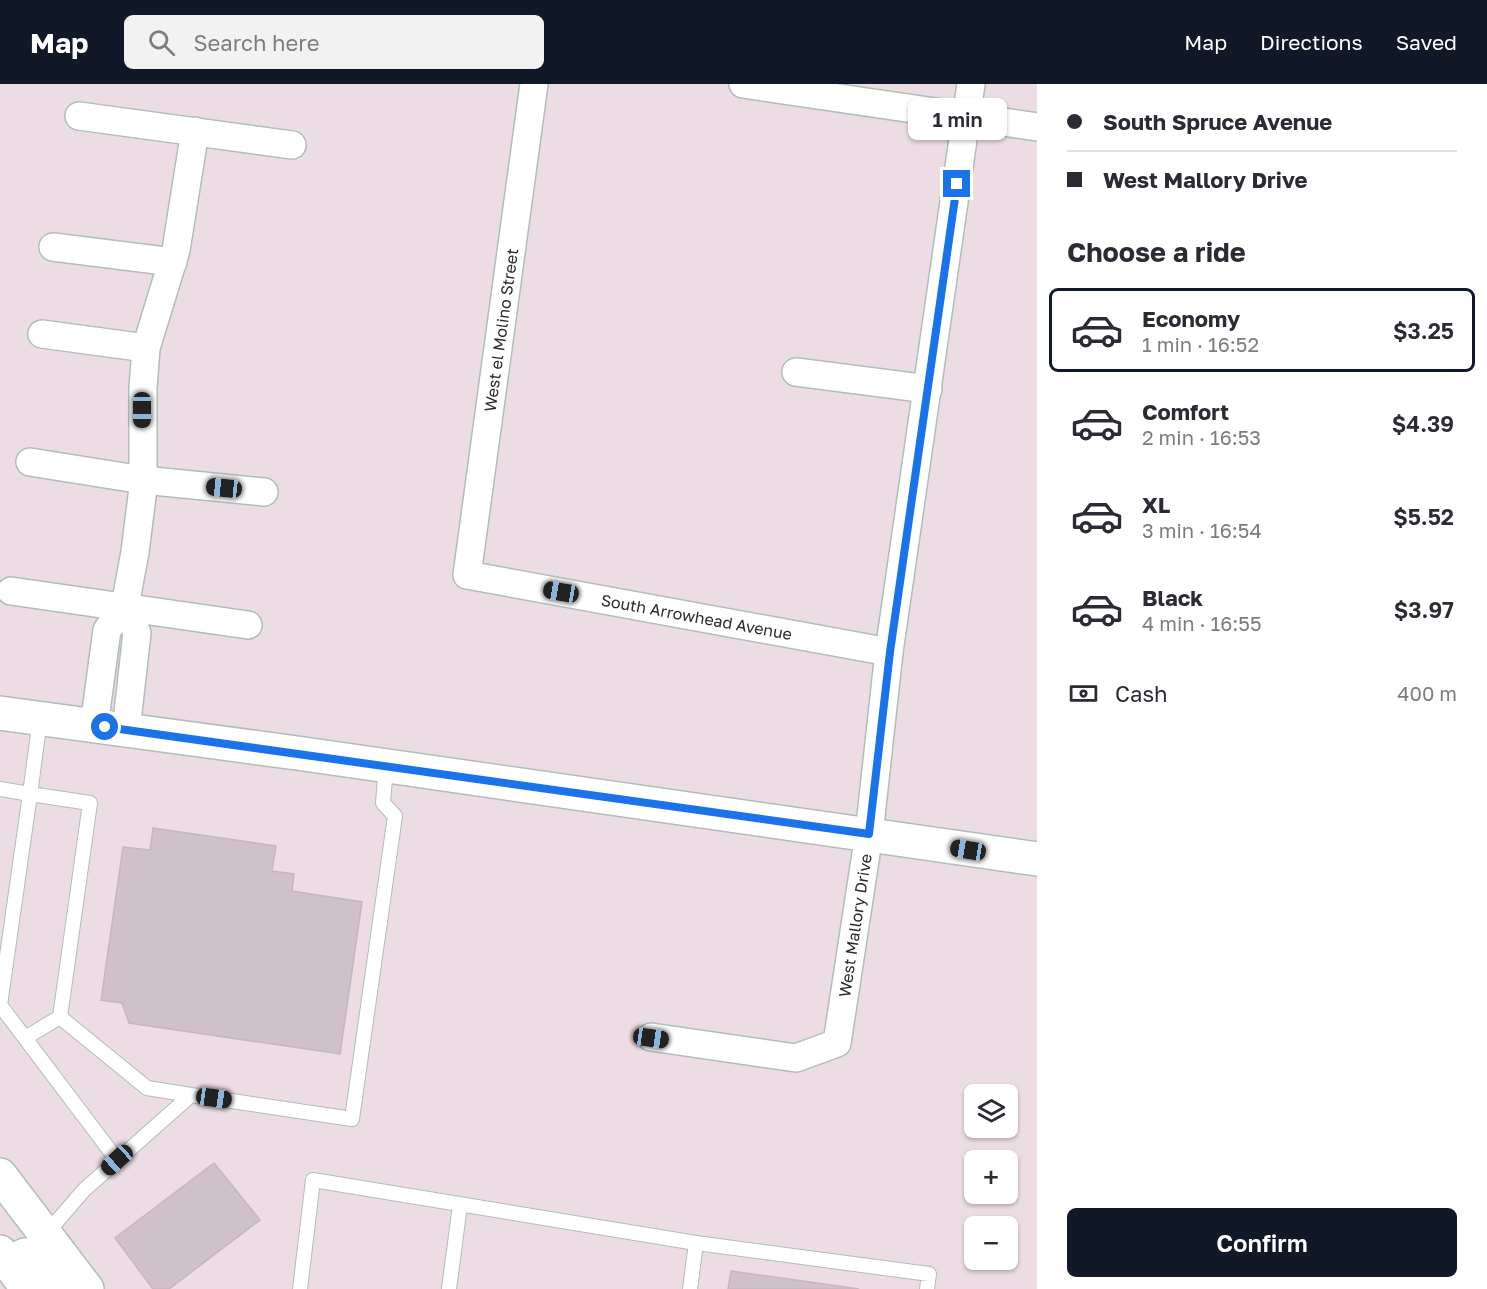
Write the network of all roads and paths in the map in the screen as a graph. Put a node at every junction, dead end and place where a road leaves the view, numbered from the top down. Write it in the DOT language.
graph roads {
  1 [pos="534,84"];
  2 [pos="743,84"];
  3 [pos="971,84"];
  4 [pos="78,116"];
  5 [pos="967,116"];
  6 [pos="1037,127"];
  7 [pos="195,131"];
  8 [pos="292,145"];
  9 [pos="52,247"];
  10 [pos="173,262"];
  11 [pos="42,334"];
  12 [pos="146,348"];
  13 [pos="796,372"];
  14 [pos="928,389"];
  15 [pos="30,462"];
  16 [pos="143,480"];
  17 [pos="264,492"];
  18 [pos="467,575"];
  19 [pos="10,591"];
  20 [pos="125,606"];
  21 [pos="248,625"];
  22 [pos="890,652"];
  23 [pos="0,713"];
  24 [pos="40,719"];
  25 [pos="110,728"];
  26 [pos="386,766"];
  27 [pos="0,789"];
  28 [pos="30,794"];
  29 [pos="869,834"];
  30 [pos="1037,859"];
  31 [pos="0,1005"];
  32 [pos="60,1017"];
  33 [pos="25,1038"];
  34 [pos="651,1038"];
  35 [pos="191,1095"];
  36 [pos="117,1160"];
  37 [pos="0,1175"];
  38 [pos="460,1205"];
  39 [pos="46,1234"];
  40 [pos="696,1243"];
  41 [pos="9,1270"];
  42 [pos="62,1289"];
  43 [pos="87,1289"];
  44 [pos="300,1289"];
  45 [pos="449,1289"];
  46 [pos="690,1289"];
  47 [pos="927,1289"];
  1 -- 18 [label="street, West el Molino Street"];
  2 -- 5 [label="street"];
  3 -- 5 [label="street, West Mallory Drive"];
  4 -- 7 [label="street"];
  5 -- 6 [label="street"];
  5 -- 14 [label="street, West Mallory Drive"];
  7 -- 8 [label="street"];
  7 -- 10 [label="street"];
  9 -- 10 [label="street"];
  10 -- 12 [label="street"];
  11 -- 12 [label="street"];
  12 -- 16 [label="street"];
  13 -- 14 [label="street"];
  14 -- 22 [label="street, West Mallory Drive"];
  15 -- 16 [label="street"];
  16 -- 17 [label="street"];
  16 -- 20 [label="street"];
  18 -- 22 [label="street, South Arrowhead Avenue"];
  19 -- 20 [label="street"];
  20 -- 21 [label="street"];
  20 -- 25 [label="street"];
  22 -- 29 [label="street, West Mallory Drive"];
  23 -- 24 [label="street"];
  24 -- 25 [label="street"];
  24 -- 28 [label="lane"];
  25 -- 26 [label="street"];
  26 -- 29 [label="street"];
  26 -- 35 [label="lane"];
  27 -- 28 [label="lane"];
  28 -- 31 [label="lane"];
  28 -- 32 [label="lane"];
  29 -- 30 [label="street"];
  29 -- 34 [label="street, West Mallory Drive"];
  31 -- 33 [label="lane"];
  32 -- 33 [label="lane"];
  32 -- 35 [label="lane"];
  33 -- 36 [label="lane"];
  35 -- 36 [label="lane"];
  36 -- 39 [label="lane"];
  37 -- 39 [label="street"];
  38 -- 40 [label="lane"];
  38 -- 44 [label="lane"];
  38 -- 45 [label="lane"];
  39 -- 43 [label="street"];
  40 -- 46 [label="lane"];
  40 -- 47 [label="lane"];
  41 -- 42 [label="street"];
}
